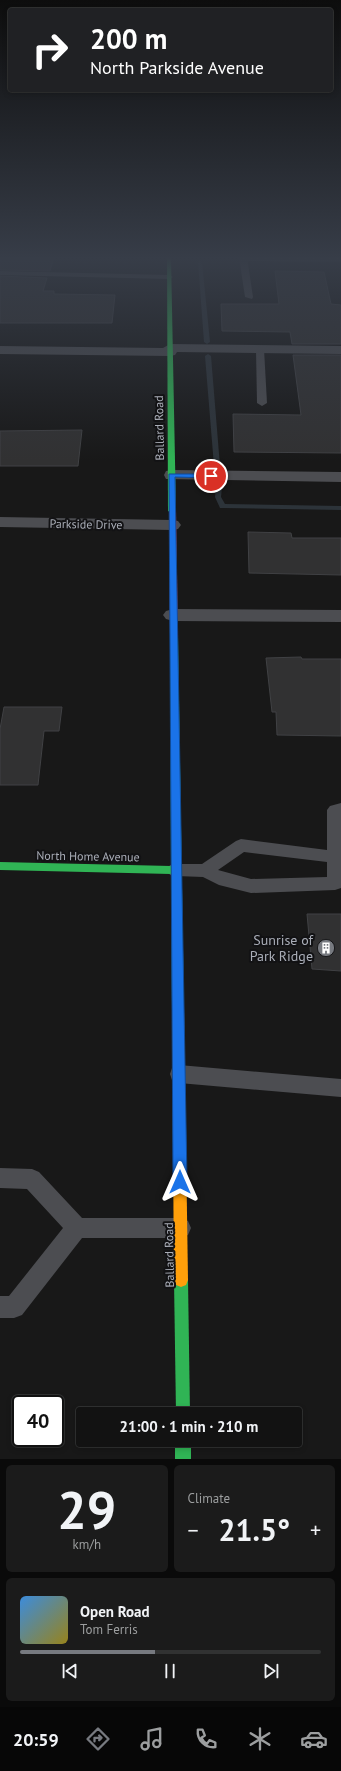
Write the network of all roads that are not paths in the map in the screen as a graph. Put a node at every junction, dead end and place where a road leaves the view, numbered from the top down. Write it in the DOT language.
graph roads {
  1 [pos="170,325"];
  2 [pos="260,349"];
  3 [pos="0,350"];
  4 [pos="170,350"];
  5 [pos="341,350"];
  6 [pos="262,403"];
  7 [pos="172,475"];
  8 [pos="341,478"];
  9 [pos="0,522"];
  10 [pos="172,525"];
  11 [pos="173,615"];
  12 [pos="341,616"];
  13 [pos="341,809"];
  14 [pos="334,856"];
  15 [pos="0,866"];
  16 [pos="176,870"];
  17 [pos="205,871"];
  18 [pos="338,882"];
  19 [pos="179,1074"];
  20 [pos="341,1088"];
  21 [pos="0,1178"];
  22 [pos="77,1228"];
  23 [pos="181,1228"];
  24 [pos="0,1307"];
  25 [pos="183,1407"];
  26 [pos="183,1447"];
  27 [pos="183,1459"];
  1 -- 4 [label="street, Ballard Road"];
  2 -- 4 [label="street"];
  2 -- 5 [label="street"];
  2 -- 6 [label="lane"];
  3 -- 4 [label="street"];
  4 -- 7 [label="street, Ballard Road"];
  7 -- 8 [label="street"];
  7 -- 10 [label="street, Ballard Road"];
  9 -- 10 [label="street, Parkside Drive"];
  10 -- 11 [label="street, Ballard Road"];
  11 -- 12 [label="street"];
  11 -- 16 [label="street, Ballard Road"];
  13 -- 14 [label="lane"];
  14 -- 17 [label="lane"];
  14 -- 18 [label="lane"];
  15 -- 16 [label="street, North Home Avenue"];
  16 -- 17 [label="lane"];
  16 -- 19 [label="street, Ballard Road"];
  17 -- 18 [label="lane"];
  19 -- 20 [label="lane"];
  19 -- 23 [label="street, Ballard Road"];
  21 -- 22 [label="lane"];
  22 -- 23 [label="lane"];
  22 -- 24 [label="lane"];
  23 -- 25 [label="street, Ballard Road"];
  26 -- 27 [label="street"];
}
